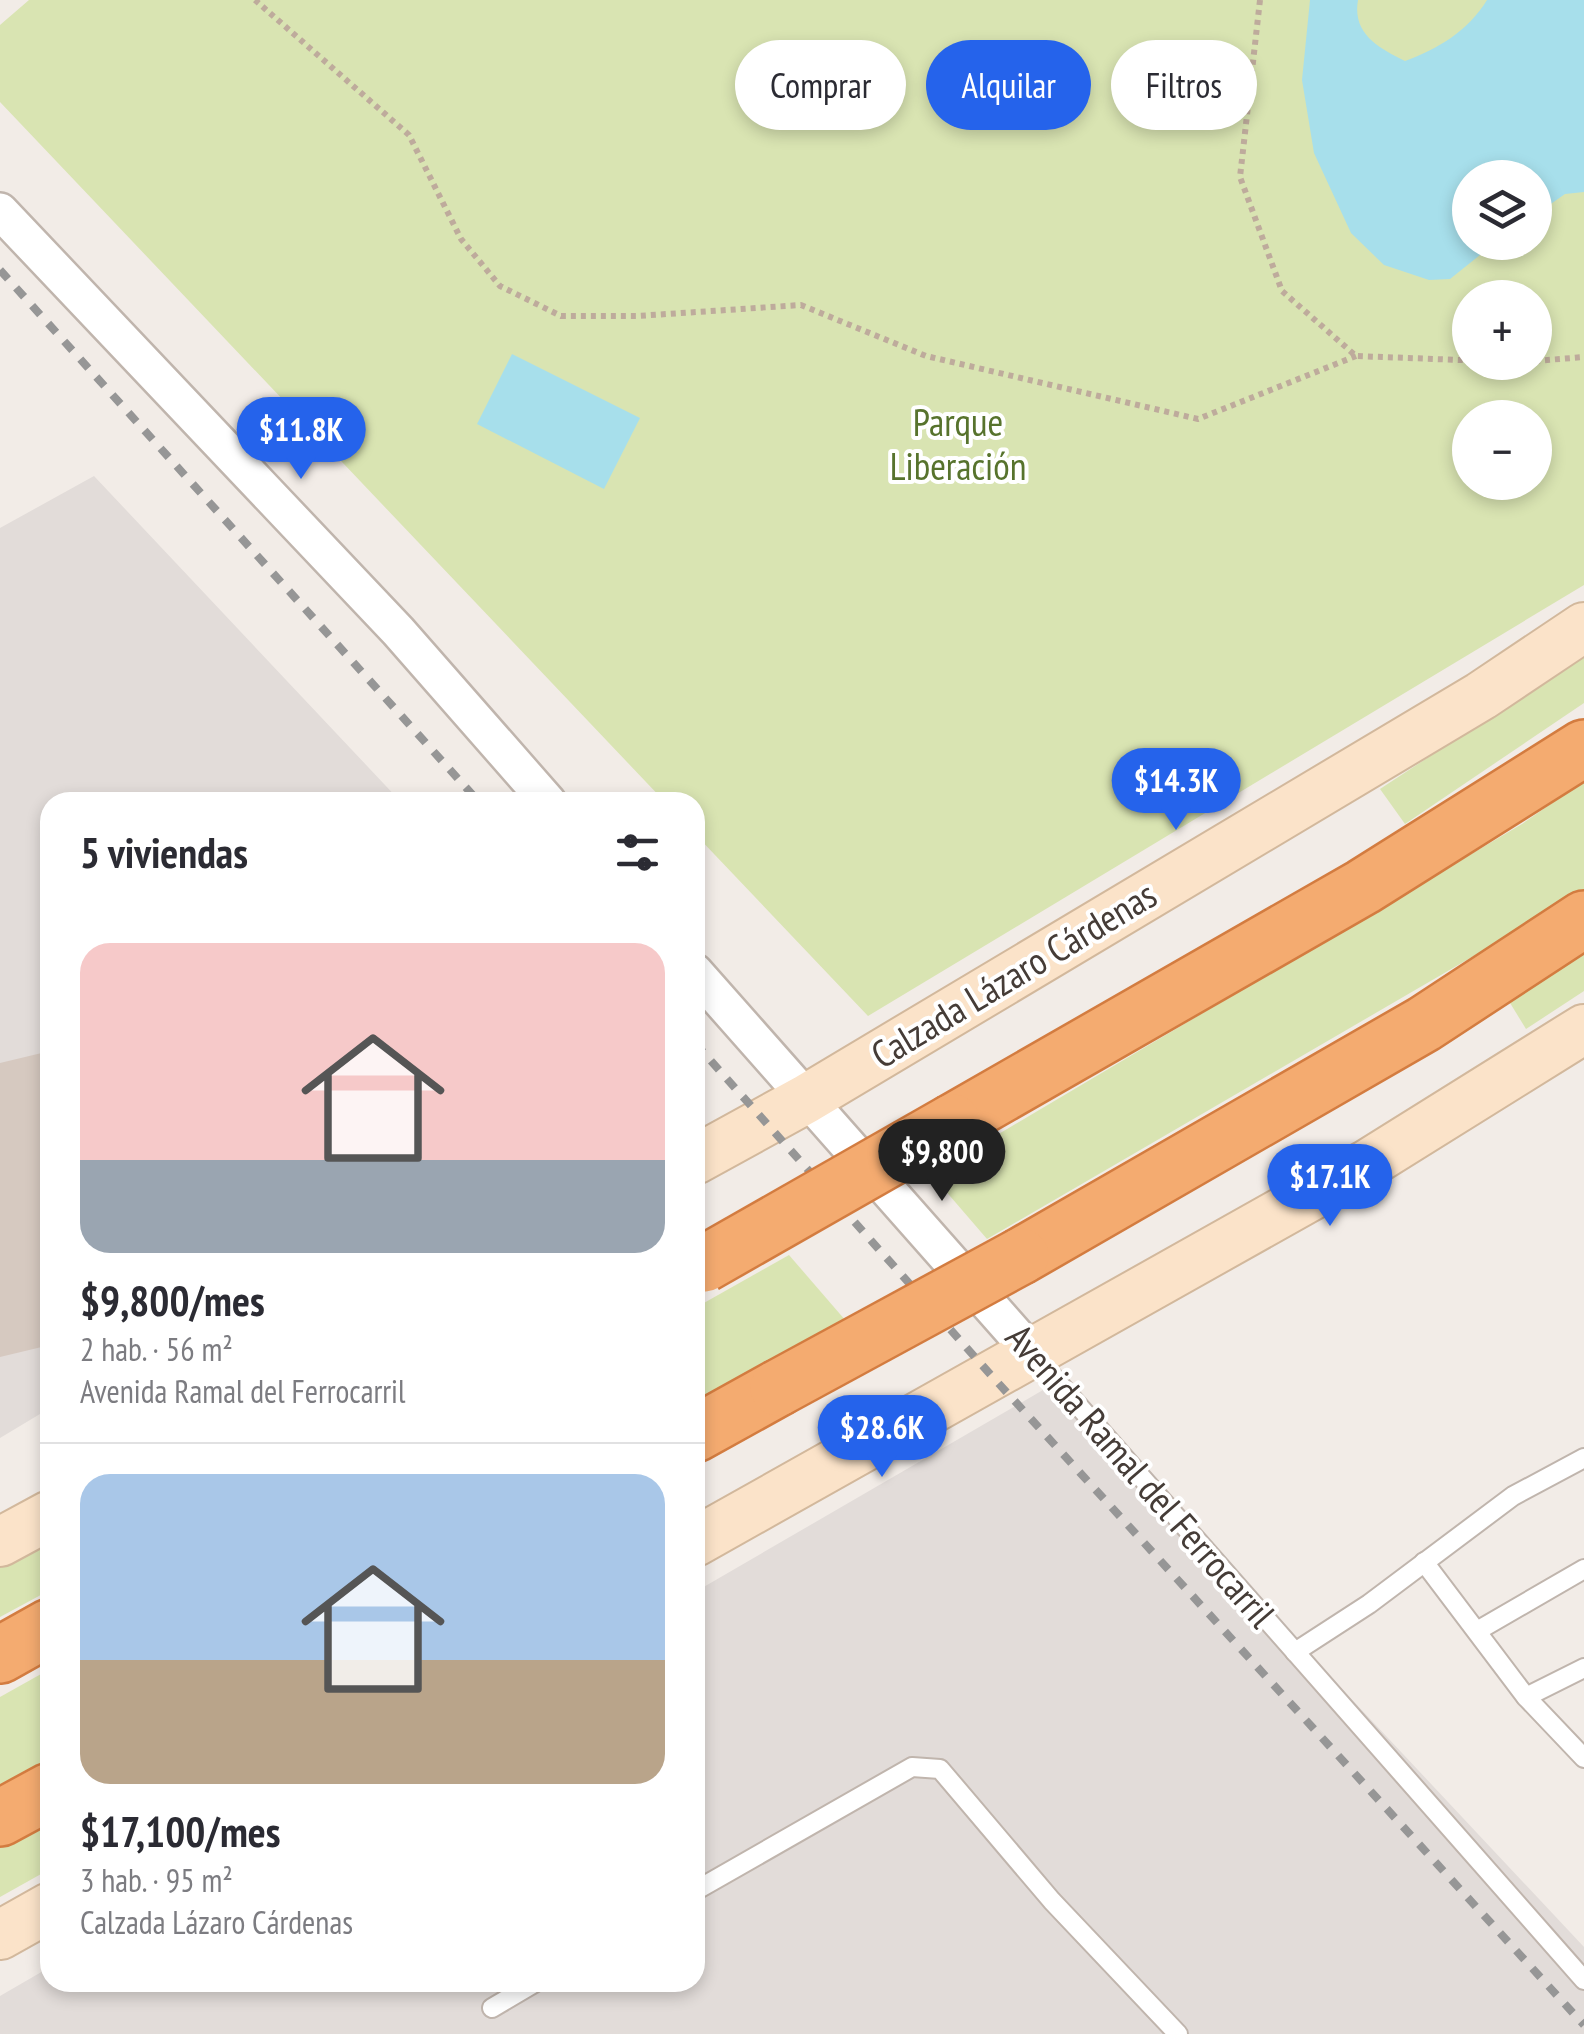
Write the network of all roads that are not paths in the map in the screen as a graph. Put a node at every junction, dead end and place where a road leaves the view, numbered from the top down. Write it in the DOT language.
graph roads {
  1 [pos="0,212"];
  2 [pos="1584,627"];
  3 [pos="1584,748"];
  4 [pos="539,792"];
  5 [pos="1584,919"];
  6 [pos="705,983"];
  7 [pos="1584,1029"];
  8 [pos="806,1099"];
  9 [pos="705,1155"];
  10 [pos="705,1264"];
  11 [pos="1030,1351"];
  12 [pos="705,1428"];
  13 [pos="1584,1458"];
  14 [pos="40,1520"];
  15 [pos="705,1536"];
  16 [pos="0,1542"];
  17 [pos="1424,1562"];
  18 [pos="1584,1569"];
  19 [pos="1477,1631"];
  20 [pos="40,1633"];
  21 [pos="1295,1652"];
  22 [pos="0,1655"];
  23 [pos="1584,1668"];
  24 [pos="1526,1697"];
  25 [pos="1584,1758"];
  26 [pos="40,1796"];
  27 [pos="0,1818"];
  28 [pos="705,1886"];
  29 [pos="40,1913"];
  30 [pos="0,1935"];
  31 [pos="1584,1980"];
  32 [pos="519,1992"];
  33 [pos="492,2008"];
  34 [pos="1178,2034"];
  1 -- 4 [label="street"];
  2 -- 8 [label="main road, Calzada Lázaro Cárdenas"];
  3 -- 10 [label="highway, bridge"];
  5 -- 12 [label="highway, bridge"];
  6 -- 8 [label="street, Avenida Ramal del Ferrocarril"];
  7 -- 11 [label="main road"];
  8 -- 9 [label="main road, Calzada Lázaro Cárdenas"];
  8 -- 11 [label="street, Avenida Ramal del Ferrocarril"];
  11 -- 15 [label="main road"];
  11 -- 21 [label="lane, Avenida Ramal del Ferrocarril"];
  13 -- 17 [label="lane"];
  14 -- 16 [label="main road"];
  17 -- 19 [label="lane"];
  17 -- 21 [label="lane"];
  18 -- 19 [label="lane"];
  19 -- 24 [label="lane"];
  20 -- 22 [label="highway"];
  21 -- 31 [label="lane, Avenida Ramal del Ferrocarril"];
  23 -- 24 [label="lane"];
  24 -- 25 [label="lane"];
  26 -- 27 [label="highway"];
  28 -- 34 [label="lane"];
  29 -- 30 [label="main road"];
  32 -- 33 [label="lane"];
}
